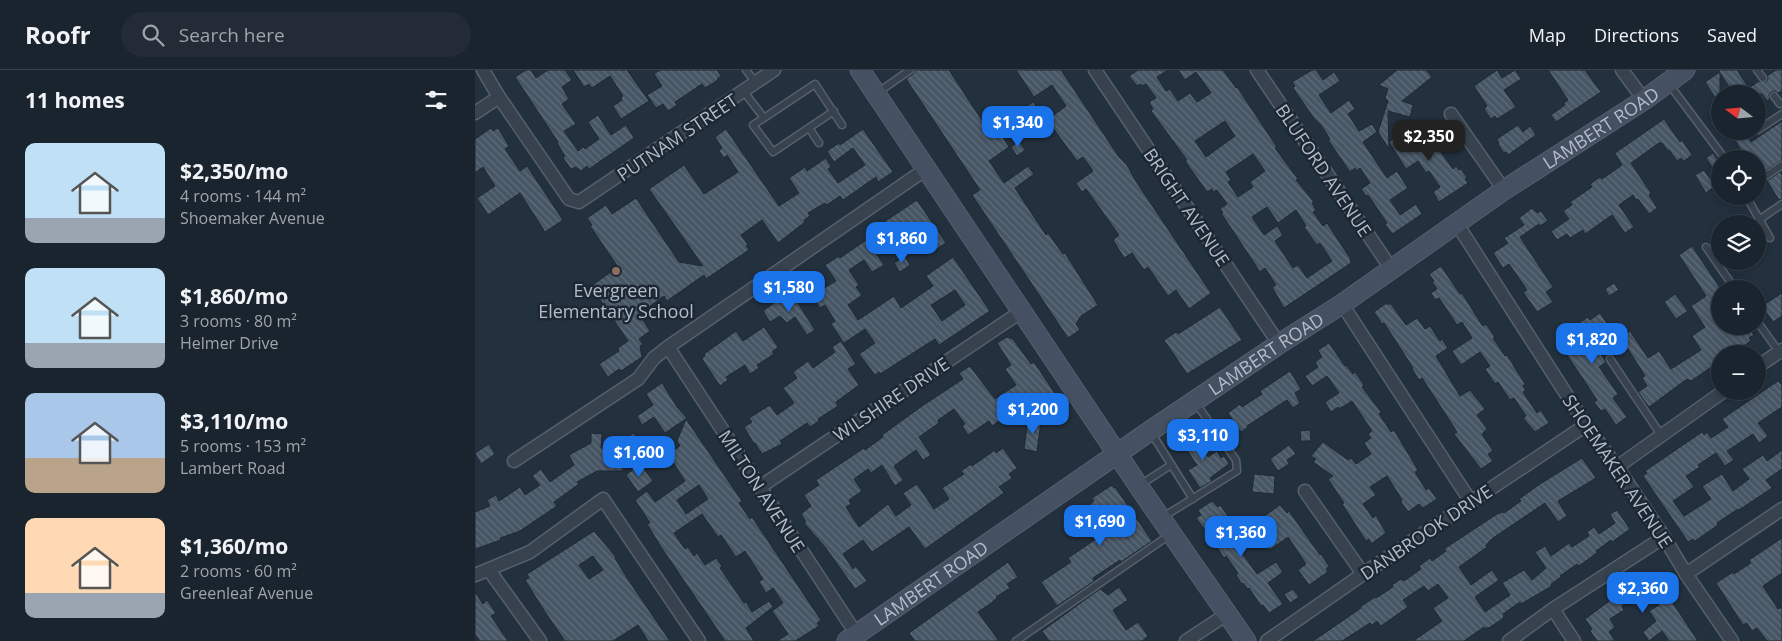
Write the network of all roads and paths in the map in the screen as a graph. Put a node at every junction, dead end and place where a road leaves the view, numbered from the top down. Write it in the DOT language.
graph roads {
  1 [pos="483,70"];
  2 [pos="747,70"];
  3 [pos="774,70"];
  4 [pos="860,70"];
  5 [pos="910,70"];
  6 [pos="1095,70"];
  7 [pos="1257,70"];
  8 [pos="1622,70"];
  9 [pos="1685,70"];
  10 [pos="1757,70"];
  11 [pos="1763,78"];
  12 [pos="1668,82"];
  13 [pos="756,83"];
  14 [pos="744,92"];
  15 [pos="876,94"];
  16 [pos="1774,96"];
  17 [pos="499,97"];
  18 [pos="1644,100"];
  19 [pos="1782,103"];
  20 [pos="833,111"];
  21 [pos="475,113"];
  22 [pos="1451,114"];
  23 [pos="1782,114"];
  24 [pos="764,118"];
  25 [pos="843,125"];
  26 [pos="1766,125"];
  27 [pos="809,128"];
  28 [pos="819,143"];
  29 [pos="1718,150"];
  30 [pos="1782,165"];
  31 [pos="926,169"];
  32 [pos="1766,176"];
  33 [pos="1504,190"];
  34 [pos="1782,204"];
  35 [pos="1766,215"];
  36 [pos="1457,224"];
  37 [pos="1766,231"];
  38 [pos="1770,238"];
  39 [pos="1706,247"];
  40 [pos="1392,270"];
  41 [pos="1729,280"];
  42 [pos="1342,304"];
  43 [pos="1022,311"];
  44 [pos="1766,332"];
  45 [pos="1279,344"];
  46 [pos="668,347"];
  47 [pos="1781,351"];
  48 [pos="1610,359"];
  49 [pos="1766,361"];
  50 [pos="1711,400"];
  51 [pos="1194,401"];
  52 [pos="1586,425"];
  53 [pos="1150,430"];
  54 [pos="1661,435"];
  55 [pos="1117,453"];
  56 [pos="514,461"];
  57 [pos="1171,465"];
  58 [pos="1617,467"];
  59 [pos="1139,486"];
  60 [pos="760,488"];
  61 [pos="1305,491"];
  62 [pos="1193,499"];
  63 [pos="1471,502"];
  64 [pos="1782,510"];
  65 [pos="1167,525"];
  66 [pos="1664,537"];
  67 [pos="489,570"];
  68 [pos="475,574"];
  69 [pos="1363,574"];
  70 [pos="1686,574"];
  71 [pos="1553,609"];
  72 [pos="1227,614"];
  73 [pos="852,638"];
  74 [pos="540,641"];
  75 [pos="699,641"];
  76 [pos="1016,641"];
  77 [pos="1186,641"];
  78 [pos="1246,641"];
  79 [pos="1267,641"];
  80 [pos="1509,641"];
  81 [pos="1574,641"];
  82 [pos="1732,641"];
  1 -- 17 [label="street"];
  2 -- 13 [label="lane"];
  3 -- 13 [label="street, PUTNAM STREET"];
  4 -- 15 [label="main road"];
  5 -- 15 [label="lane"];
  6 -- 45 [label="street, BRIGHT AVENUE"];
  7 -- 40 [label="street, BLUFORD AVENUE"];
  8 -- 18 [label="street"];
  9 -- 12 [label="main road, LAMBERT ROAD"];
  10 -- 11 [label="lane"];
  12 -- 18 [label="main road, LAMBERT ROAD"];
  12 -- 29 [label="lane"];
  13 -- 14 [label="street, PUTNAM STREET"];
  14 -- 17 [label="street, PUTNAM STREET"];
  14 -- 24 [label="lane"];
  15 -- 31 [label="main road"];
  16 -- 19 [label="lane"];
  17 -- 21 [label="street"];
  18 -- 33 [label="main road, LAMBERT ROAD"];
  20 -- 24 [label="lane"];
  20 -- 25 [label="lane"];
  20 -- 27 [label="lane"];
  22 -- 33 [label="street"];
  23 -- 26 [label="lane"];
  24 -- 27 [label="lane"];
  27 -- 28 [label="lane"];
  30 -- 32 [label="lane"];
  31 -- 43 [label="main road"];
  31 -- 46 [label="street"];
  33 -- 36 [label="main road, LAMBERT ROAD"];
  34 -- 35 [label="lane"];
  36 -- 40 [label="main road, LAMBERT ROAD"];
  36 -- 52 [label="street, SHOEMAKER AVENUE"];
  37 -- 38 [label="lane"];
  39 -- 41 [label="lane"];
  40 -- 42 [label="main road, LAMBERT ROAD"];
  42 -- 45 [label="main road, LAMBERT ROAD"];
  42 -- 63 [label="street"];
  43 -- 55 [label="main road"];
  43 -- 60 [label="street, WILSHIRE DRIVE"];
  44 -- 47 [label="lane"];
  45 -- 51 [label="main road, LAMBERT ROAD"];
  46 -- 56 [label="street"];
  46 -- 60 [label="street, MILTON AVENUE"];
  47 -- 49 [label="street"];
  48 -- 54 [label="lane"];
  50 -- 54 [label="street"];
  51 -- 53 [label="main road, LAMBERT ROAD"];
  51 -- 62 [label="lane"];
  52 -- 58 [label="street, SHOEMAKER AVENUE"];
  52 -- 63 [label="street, DANBROOK DRIVE"];
  53 -- 55 [label="main road, LAMBERT ROAD"];
  53 -- 57 [label="lane"];
  54 -- 58 [label="street"];
  55 -- 59 [label="main road"];
  55 -- 73 [label="main road, LAMBERT ROAD"];
  57 -- 59 [label="lane"];
  57 -- 62 [label="lane"];
  58 -- 66 [label="street, SHOEMAKER AVENUE"];
  59 -- 65 [label="main road"];
  60 -- 73 [label="street, MILTON AVENUE"];
  61 -- 69 [label="street"];
  62 -- 65 [label="lane"];
  63 -- 69 [label="street, DANBROOK DRIVE"];
  64 -- 70 [label="street"];
  65 -- 72 [label="main road"];
  65 -- 76 [label="lane"];
  66 -- 70 [label="street, SHOEMAKER AVENUE"];
  66 -- 71 [label="street"];
  67 -- 68 [label="street"];
  67 -- 74 [label="street"];
  67 -- 75 [label="street"];
  69 -- 79 [label="street, DANBROOK DRIVE"];
  70 -- 82 [label="street, SHOEMAKER AVENUE"];
  71 -- 80 [label="street"];
  71 -- 81 [label="street"];
  72 -- 77 [label="street"];
  72 -- 78 [label="main road"];
}
